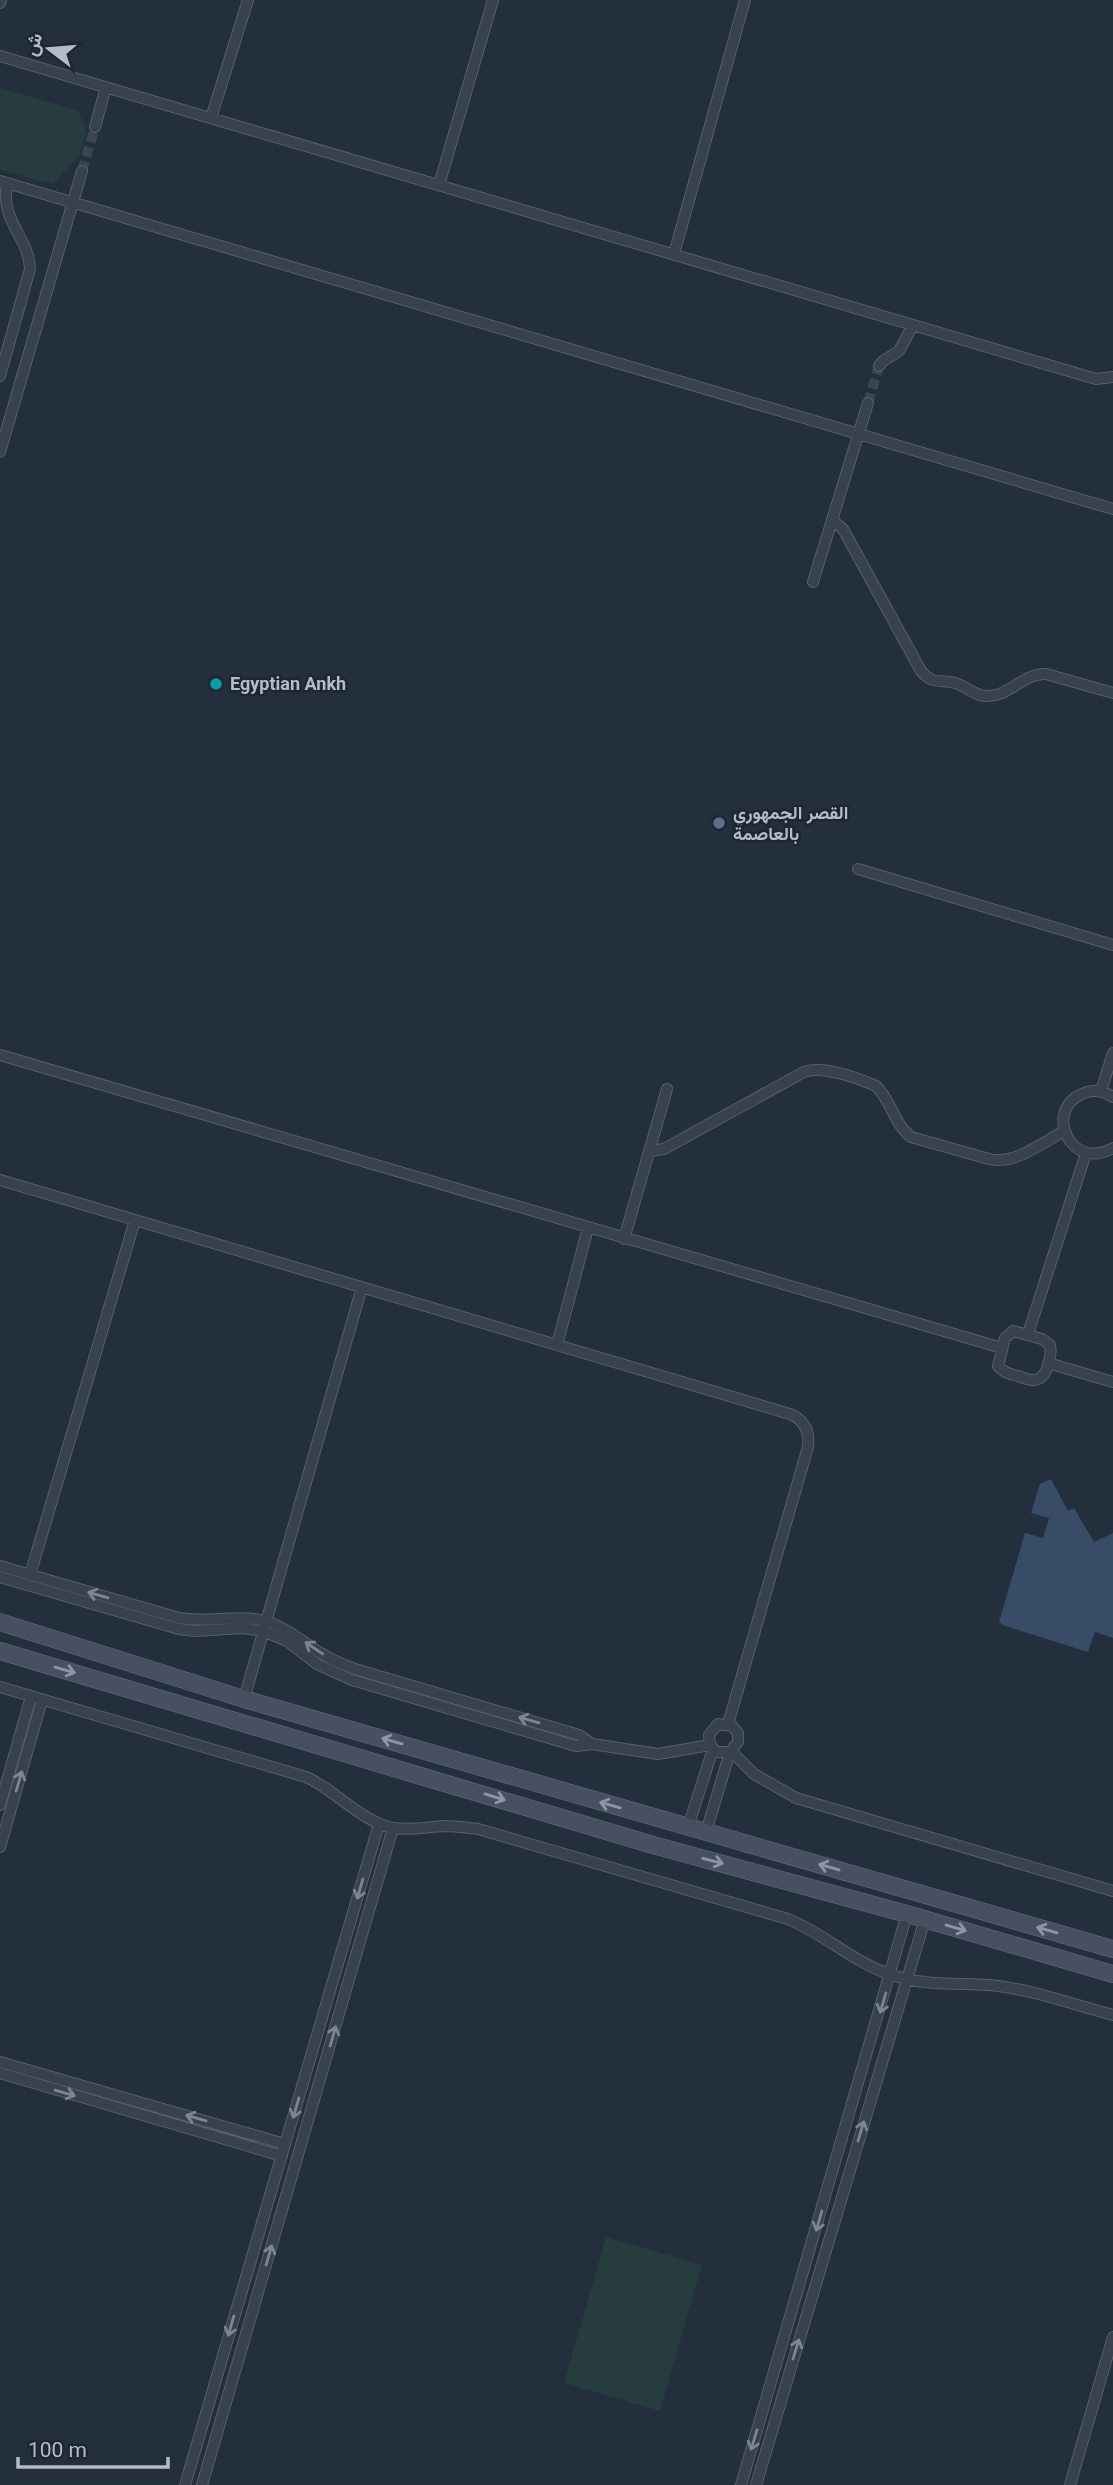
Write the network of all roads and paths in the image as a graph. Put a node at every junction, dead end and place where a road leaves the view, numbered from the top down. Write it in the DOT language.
graph roads {
  1 [pos="247,0"];
  2 [pos="494,0"];
  3 [pos="745,0"];
  4 [pos="0,56"];
  5 [pos="106,87"];
  6 [pos="211,118"];
  7 [pos="95,127"];
  8 [pos="82,171"];
  9 [pos="4,182"];
  10 [pos="439,185"];
  11 [pos="72,203"];
  12 [pos="674,254"];
  13 [pos="913,325"];
  14 [pos="879,366"];
  15 [pos="0,376"];
  16 [pos="1113,377"];
  17 [pos="868,403"];
  18 [pos="858,436"];
  19 [pos="0,452"];
  20 [pos="1113,509"];
  21 [pos="832,520"];
  22 [pos="813,582"];
  23 [pos="1113,693"];
  24 [pos="858,869"];
  25 [pos="1113,944"];
  26 [pos="1113,1053"];
  27 [pos="0,1055"];
  28 [pos="667,1089"];
  29 [pos="1101,1091"];
  30 [pos="1113,1097"];
  31 [pos="1064,1131"];
  32 [pos="1113,1148"];
  33 [pos="650,1151"];
  34 [pos="1086,1153"];
  35 [pos="0,1180"];
  36 [pos="135,1220"];
  37 [pos="588,1228"];
  38 [pos="624,1239"];
  39 [pos="362,1287"];
  40 [pos="1028,1334"];
  41 [pos="557,1345"];
  42 [pos="1002,1348"];
  43 [pos="1048,1363"];
  44 [pos="1113,1382"];
  45 [pos="0,1566"];
  46 [pos="30,1575"];
  47 [pos="0,1577"];
  48 [pos="0,1622"];
  49 [pos="265,1626"];
  50 [pos="0,1651"];
  51 [pos="0,1688"];
  52 [pos="31,1697"];
  53 [pos="244,1699"];
  54 [pos="42,1700"];
  55 [pos="312,1717"];
  56 [pos="728,1724"];
  57 [pos="305,1741"];
  58 [pos="711,1747"];
  59 [pos="730,1752"];
  60 [pos="470,1764"];
  61 [pos="463,1788"];
  62 [pos="0,1805"];
  63 [pos="379,1824"];
  64 [pos="688,1827"];
  65 [pos="393,1828"];
  66 [pos="706,1832"];
  67 [pos="0,1847"];
  68 [pos="1113,1891"];
  69 [pos="907,1914"];
  70 [pos="925,1919"];
  71 [pos="1113,1949"];
  72 [pos="891,1975"];
  73 [pos="1113,1975"];
  74 [pos="906,1979"];
  75 [pos="1113,2015"];
  76 [pos="0,2062"];
  77 [pos="0,2073"];
  78 [pos="285,2144"];
  79 [pos="282,2156"];
  80 [pos="1113,2337"];
  81 [pos="184,2485"];
  82 [pos="202,2485"];
  83 [pos="741,2485"];
  84 [pos="756,2485"];
  85 [pos="1070,2485"];
  1 -- 6 [label="street"];
  2 -- 10 [label="street"];
  3 -- 12 [label="street"];
  4 -- 5 [label="street"];
  5 -- 6 [label="street"];
  5 -- 7 [label="street"];
  6 -- 10 [label="street"];
  8 -- 11 [label="street"];
  9 -- 11 [label="street"];
  9 -- 15 [label="street"];
  10 -- 12 [label="street"];
  11 -- 18 [label="street"];
  11 -- 19 [label="street"];
  12 -- 13 [label="street"];
  13 -- 14 [label="street"];
  13 -- 16 [label="street"];
  17 -- 18 [label="street"];
  18 -- 20 [label="street"];
  18 -- 21 [label="street"];
  21 -- 22 [label="street"];
  21 -- 23 [label="street"];
  24 -- 25 [label="street"];
  26 -- 29 [label="street"];
  27 -- 37 [label="street"];
  28 -- 33 [label="street"];
  29 -- 30 [label="street"];
  29 -- 31 [label="street"];
  31 -- 33 [label="street"];
  31 -- 34 [label="street"];
  32 -- 34 [label="street"];
  33 -- 38 [label="street"];
  34 -- 40 [label="street"];
  35 -- 36 [label="street"];
  36 -- 39 [label="street"];
  36 -- 46 [label="street"];
  37 -- 38 [label="street"];
  37 -- 41 [label="street"];
  38 -- 42 [label="street"];
  39 -- 41 [label="street"];
  39 -- 49 [label="street"];
  40 -- 42 [label="street"];
  40 -- 43 [label="street"];
  41 -- 56 [label="street"];
  42 -- 43 [label="street"];
  43 -- 44 [label="street"];
  45 -- 46 [label="street"];
  49 -- 46 [label="street, one-way"];
  47 -- 49 [label="street"];
  48 -- 53 [label="street"];
  49 -- 53 [label="street"];
  49 -- 58 [label="street"];
  50 -- 57 [label="street, one-way"];
  51 -- 52 [label="street"];
  52 -- 54 [label="street"];
  52 -- 62 [label="street"];
  53 -- 55 [label="street"];
  54 -- 63 [label="street"];
  67 -- 54 [label="street, one-way"];
  55 -- 57 [label="street"];
  60 -- 55 [label="street, one-way"];
  56 -- 58 [label="street"];
  56 -- 59 [label="street"];
  57 -- 61 [label="street"];
  58 -- 59 [label="street"];
  58 -- 64 [label="street"];
  59 -- 66 [label="street"];
  59 -- 68 [label="street"];
  60 -- 61 [label="street"];
  64 -- 60 [label="street, one-way"];
  61 -- 69 [label="street, one-way"];
  63 -- 65 [label="street"];
  63 -- 78 [label="street, one-way"];
  64 -- 66 [label="street"];
  65 -- 72 [label="street"];
  82 -- 65 [label="street, one-way"];
  71 -- 66 [label="street, one-way"];
  69 -- 70 [label="street"];
  69 -- 72 [label="street"];
  70 -- 73 [label="street, one-way"];
  70 -- 74 [label="street"];
  72 -- 74 [label="street"];
  72 -- 83 [label="street, one-way"];
  74 -- 75 [label="street"];
  84 -- 74 [label="street, one-way"];
  78 -- 76 [label="street, one-way"];
  77 -- 79 [label="street, one-way"];
  78 -- 79 [label="street"];
  79 -- 81 [label="street, one-way"];
  80 -- 85 [label="street"];
}
